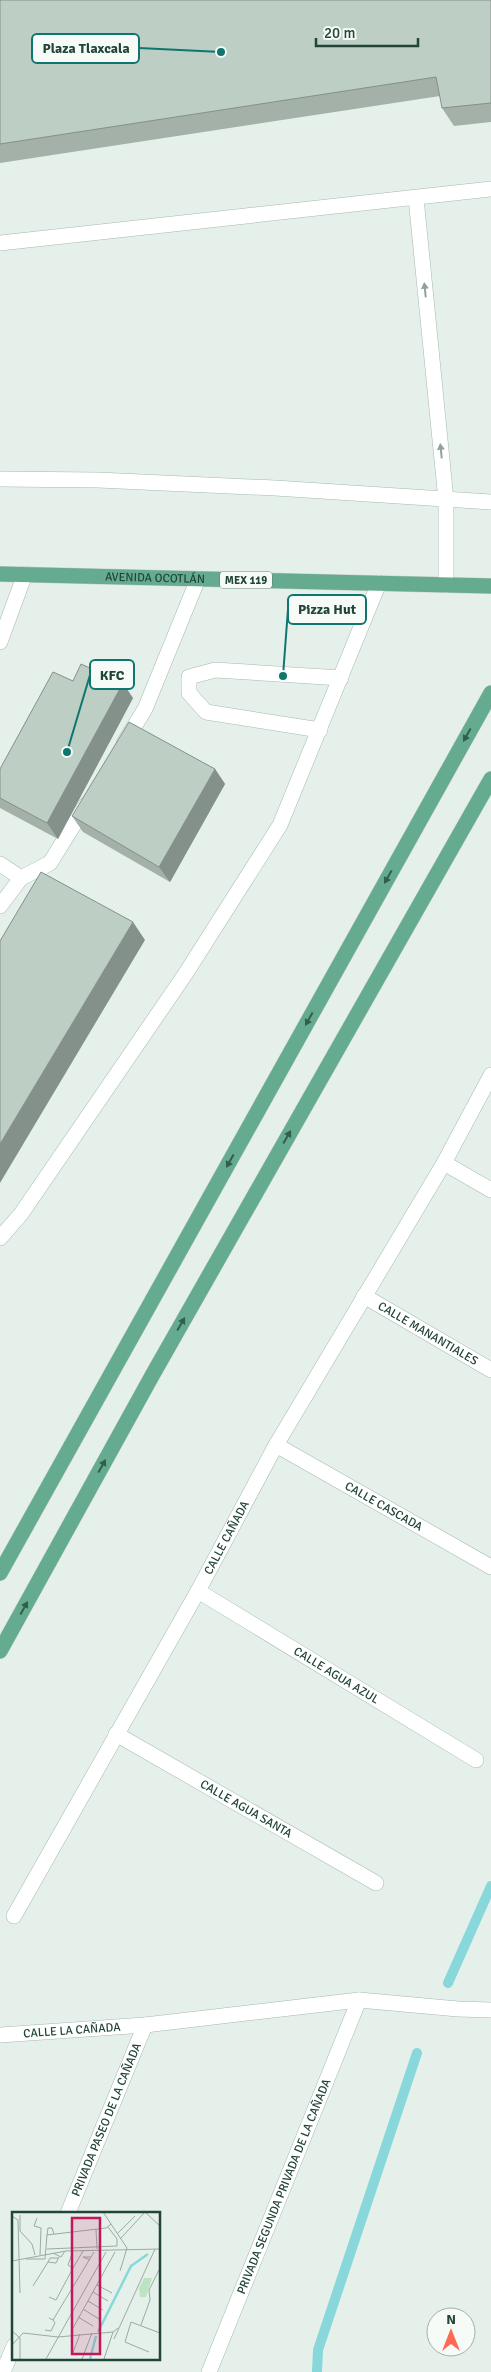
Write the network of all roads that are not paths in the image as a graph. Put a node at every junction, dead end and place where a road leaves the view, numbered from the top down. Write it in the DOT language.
graph roads {
  1 [pos="491,189"];
  2 [pos="416,198"];
  3 [pos="0,244"];
  4 [pos="0,479"];
  5 [pos="446,500"];
  6 [pos="491,502"];
  7 [pos="0,574"];
  8 [pos="24,574"];
  9 [pos="198,579"];
  10 [pos="379,583"];
  11 [pos="446,585"];
  12 [pos="491,586"];
  13 [pos="0,642"];
  14 [pos="341,678"];
  15 [pos="491,693"];
  16 [pos="320,730"];
  17 [pos="115,758"];
  18 [pos="491,778"];
  19 [pos="95,790"];
  20 [pos="0,864"];
  21 [pos="21,878"];
  22 [pos="0,906"];
  23 [pos="491,1075"];
  24 [pos="444,1163"];
  25 [pos="491,1190"];
  26 [pos="0,1238"];
  27 [pos="364,1296"];
  28 [pos="491,1370"];
  29 [pos="276,1445"];
  30 [pos="491,1567"];
  31 [pos="0,1573"];
  32 [pos="198,1591"];
  33 [pos="0,1651"];
  34 [pos="116,1734"];
  35 [pos="476,1760"];
  36 [pos="376,1883"];
  37 [pos="14,1916"];
  38 [pos="359,2000"];
  39 [pos="491,2010"];
  40 [pos="145,2025"];
  41 [pos="0,2035"];
  42 [pos="68,2212"];
  43 [pos="12,2351"];
  44 [pos="3,2372"];
  45 [pos="209,2372"];
  1 -- 2 [label="street"];
  2 -- 3 [label="street"];
  5 -- 2 [label="street, one-way"];
  4 -- 5 [label="street"];
  5 -- 6 [label="street"];
  5 -- 11 [label="street"];
  7 -- 8 [label="main road, AVENIDA OCOTLÁN / MEX 119"];
  8 -- 9 [label="main road, AVENIDA OCOTLÁN / MEX 119"];
  8 -- 13 [label="street"];
  9 -- 10 [label="main road, AVENIDA OCOTLÁN / MEX 119"];
  9 -- 17 [label="street"];
  10 -- 11 [label="main road, AVENIDA OCOTLÁN / MEX 119"];
  10 -- 14 [label="street"];
  11 -- 12 [label="main road, AVENIDA OCOTLÁN / MEX 119"];
  14 -- 16 [label="street"];
  14 -- 16 [label="street"];
  15 -- 31 [label="main road, one-way"];
  16 -- 26 [label="street"];
  33 -- 18 [label="main road, one-way"];
  19 -- 21 [label="street"];
  20 -- 21 [label="street"];
  21 -- 22 [label="street"];
  23 -- 24 [label="street, CALLE CAÑADA"];
  24 -- 25 [label="street"];
  24 -- 27 [label="street, CALLE CAÑADA"];
  27 -- 28 [label="street, CALLE MANANTIALES"];
  27 -- 29 [label="street, CALLE CAÑADA"];
  29 -- 30 [label="street, CALLE CASCADA"];
  29 -- 32 [label="street, CALLE CAÑADA"];
  32 -- 34 [label="street, CALLE CAÑADA"];
  32 -- 35 [label="street, CALLE AGUA AZUL"];
  34 -- 36 [label="street, CALLE AGUA SANTA"];
  34 -- 37 [label="street, CALLE CAÑADA"];
  38 -- 39 [label="street, CALLE LA CAÑADA"];
  38 -- 40 [label="street, CALLE LA CAÑADA"];
  38 -- 45 [label="street, PRIVADA SEGUNDA PRIVADA DE LA CAÑADA"];
  40 -- 41 [label="street, CALLE LA CAÑADA"];
  40 -- 42 [label="street, PRIVADA PASEO DE LA CAÑADA"];
  43 -- 44 [label="street"];
}
